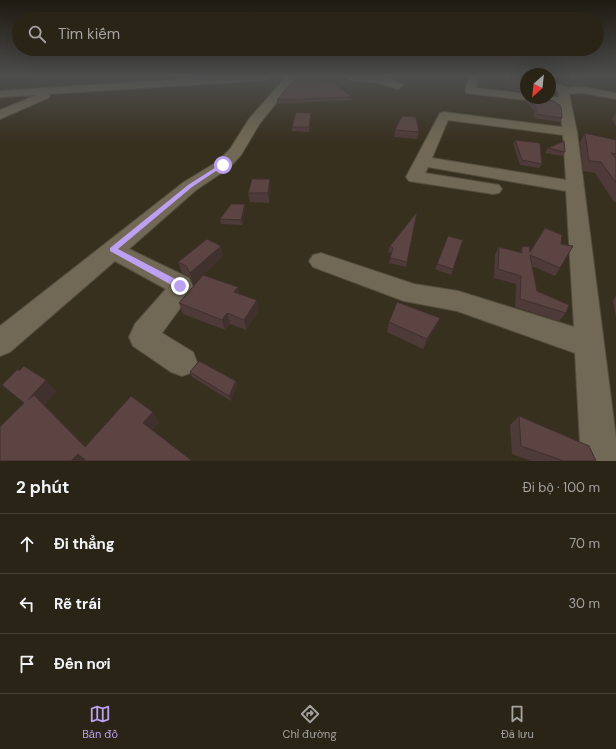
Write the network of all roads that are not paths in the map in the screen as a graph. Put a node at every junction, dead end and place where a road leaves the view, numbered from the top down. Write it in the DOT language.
graph roads {
  1 [pos="36,99"];
  2 [pos="274,99"];
  3 [pos="565,99"];
  4 [pos="0,115"];
  5 [pos="574,134"];
  6 [pos="422,162"];
  7 [pos="575,187"];
  8 [pos="493,189"];
  9 [pos="113,250"];
  10 [pos="321,261"];
  11 [pos="0,343"];
  12 [pos="589,346"];
  13 [pos="182,362"];
  14 [pos="600,461"];
  1 -- 4 [label="street"];
  2 -- 9 [label="street"];
  3 -- 5 [label="street"];
  5 -- 6 [label="street"];
  5 -- 7 [label="street"];
  6 -- 7 [label="street"];
  6 -- 8 [label="street"];
  7 -- 12 [label="street"];
  9 -- 11 [label="street"];
  9 -- 13 [label="street"];
  10 -- 12 [label="street"];
  12 -- 14 [label="street"];
}
